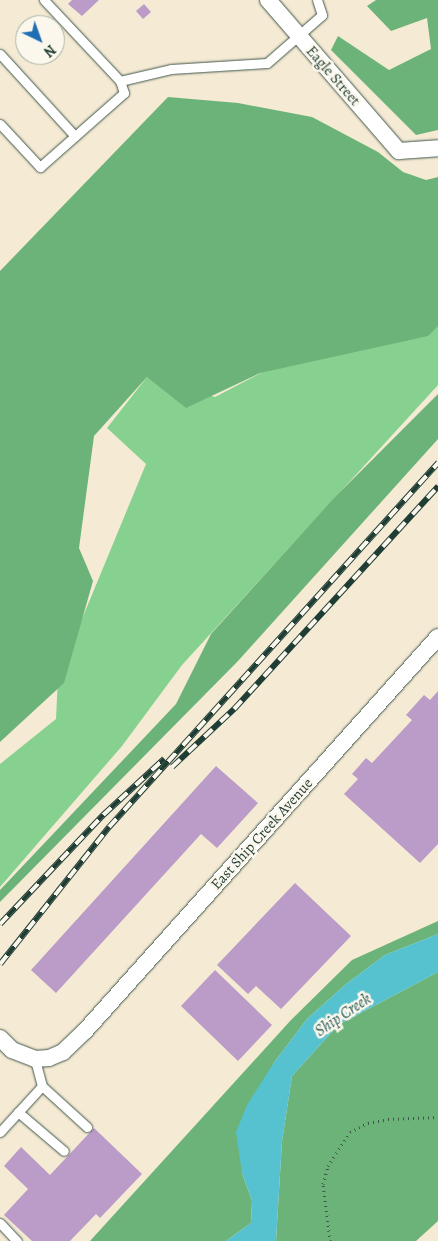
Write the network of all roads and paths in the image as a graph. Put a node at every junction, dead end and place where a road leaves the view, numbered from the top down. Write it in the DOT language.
graph roads {
  1 [pos="44,0"];
  2 [pos="268,0"];
  3 [pos="316,0"];
  4 [pos="299,36"];
  5 [pos="0,54"];
  6 [pos="120,81"];
  7 [pos="0,124"];
  8 [pos="74,136"];
  9 [pos="438,148"];
  10 [pos="438,638"];
  11 [pos="0,1038"];
  12 [pos="35,1059"];
  13 [pos="42,1086"];
  14 [pos="18,1112"];
  15 [pos="438,1117"];
  16 [pos="87,1127"];
  17 [pos="0,1132"];
  18 [pos="64,1151"];
  19 [pos="0,1223"];
  20 [pos="17,1241"];
  21 [pos="330,1241"];
  1 -- 6 [label="lane"];
  2 -- 4 [label="street, Eagle Street"];
  3 -- 4 [label="lane"];
  4 -- 6 [label="lane"];
  4 -- 9 [label="street, Eagle Street"];
  5 -- 8 [label="lane"];
  6 -- 8 [label="lane"];
  7 -- 8 [label="lane"];
  10 -- 12 [label="street, East Ship Creek Avenue"];
  11 -- 12 [label="street"];
  12 -- 13 [label="lane"];
  13 -- 14 [label="lane"];
  13 -- 16 [label="lane"];
  14 -- 17 [label="lane"];
  14 -- 18 [label="lane"];
  15 -- 21 [label="path"];
  19 -- 20 [label="lane"];
}
